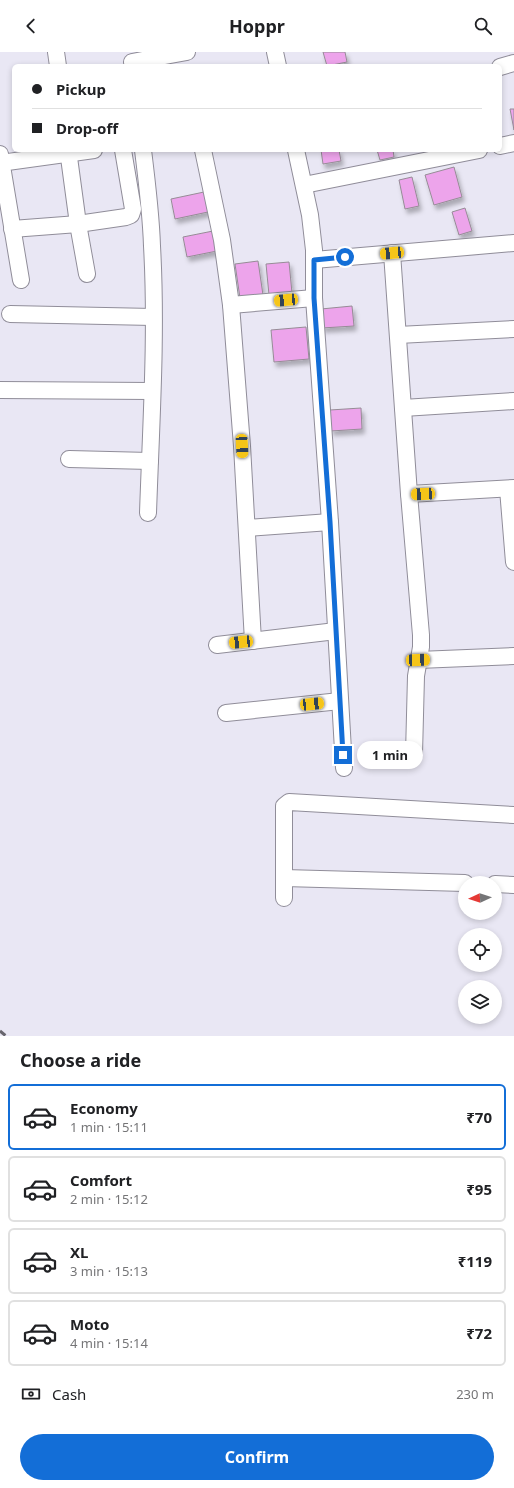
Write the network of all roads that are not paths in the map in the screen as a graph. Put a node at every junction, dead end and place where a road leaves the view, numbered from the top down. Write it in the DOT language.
graph roads {
  1 [pos="56,52"];
  2 [pos="187,52"];
  3 [pos="275,52"];
  4 [pos="132,60"];
  5 [pos="58,64"];
  6 [pos="278,64"];
  7 [pos="514,64"];
  8 [pos="502,67"];
  9 [pos="514,143"];
  10 [pos="502,146"];
  11 [pos="68,152"];
  12 [pos="123,152"];
  13 [pos="143,152"];
  14 [pos="203,152"];
  15 [pos="296,152"];
  16 [pos="459,152"];
  17 [pos="0,160"];
  18 [pos="304,185"];
  19 [pos="78,224"];
  20 [pos="12,229"];
  21 [pos="514,244"];
  22 [pos="392,253"];
  23 [pos="314,260"];
  24 [pos="87,274"];
  25 [pos="21,280"];
  26 [pos="314,298"];
  27 [pos="231,305"];
  28 [pos="10,314"];
  29 [pos="153,316"];
  30 [pos="514,329"];
  31 [pos="398,335"];
  32 [pos="0,390"];
  33 [pos="152,391"];
  34 [pos="514,401"];
  35 [pos="403,408"];
  36 [pos="69,459"];
  37 [pos="150,461"];
  38 [pos="511,489"];
  39 [pos="409,494"];
  40 [pos="148,513"];
  41 [pos="330,522"];
  42 [pos="247,528"];
  43 [pos="514,562"];
  44 [pos="336,631"];
  45 [pos="253,641"];
  46 [pos="217,645"];
  47 [pos="514,656"];
  48 [pos="418,660"];
  49 [pos="340,702"];
  50 [pos="226,713"];
  51 [pos="414,754"];
  52 [pos="344,768"];
  53 [pos="514,815"];
  54 [pos="284,878"];
  55 [pos="458,884"];
  56 [pos="502,884"];
  57 [pos="514,885"];
  58 [pos="284,898"];
  1 -- 5 [label="street"];
  2 -- 4 [label="street"];
  3 -- 6 [label="street"];
  7 -- 8 [label="street"];
  9 -- 10 [label="street"];
  11 -- 17 [label="street"];
  11 -- 19 [label="street"];
  12 -- 19 [label="street"];
  13 -- 29 [label="street"];
  14 -- 27 [label="street"];
  15 -- 18 [label="street"];
  16 -- 18 [label="street"];
  17 -- 20 [label="street"];
  18 -- 23 [label="street"];
  19 -- 20 [label="street"];
  19 -- 24 [label="street"];
  20 -- 25 [label="street"];
  21 -- 22 [label="street"];
  22 -- 23 [label="street"];
  22 -- 31 [label="street"];
  23 -- 26 [label="street"];
  26 -- 27 [label="street"];
  26 -- 41 [label="street"];
  27 -- 42 [label="street"];
  28 -- 29 [label="street"];
  29 -- 33 [label="street"];
  30 -- 31 [label="street"];
  31 -- 35 [label="street"];
  32 -- 33 [label="street"];
  33 -- 37 [label="street"];
  34 -- 35 [label="street"];
  35 -- 39 [label="street"];
  36 -- 37 [label="street"];
  37 -- 40 [label="street"];
  38 -- 39 [label="street"];
  38 -- 43 [label="street"];
  39 -- 48 [label="street"];
  41 -- 42 [label="street"];
  41 -- 44 [label="street"];
  42 -- 45 [label="street"];
  44 -- 45 [label="street"];
  44 -- 49 [label="street"];
  45 -- 46 [label="street"];
  47 -- 48 [label="street"];
  48 -- 51 [label="street"];
  49 -- 50 [label="street"];
  49 -- 52 [label="street"];
  53 -- 54 [label="street"];
  54 -- 55 [label="street"];
  54 -- 58 [label="street"];
  56 -- 57 [label="street"];
}
